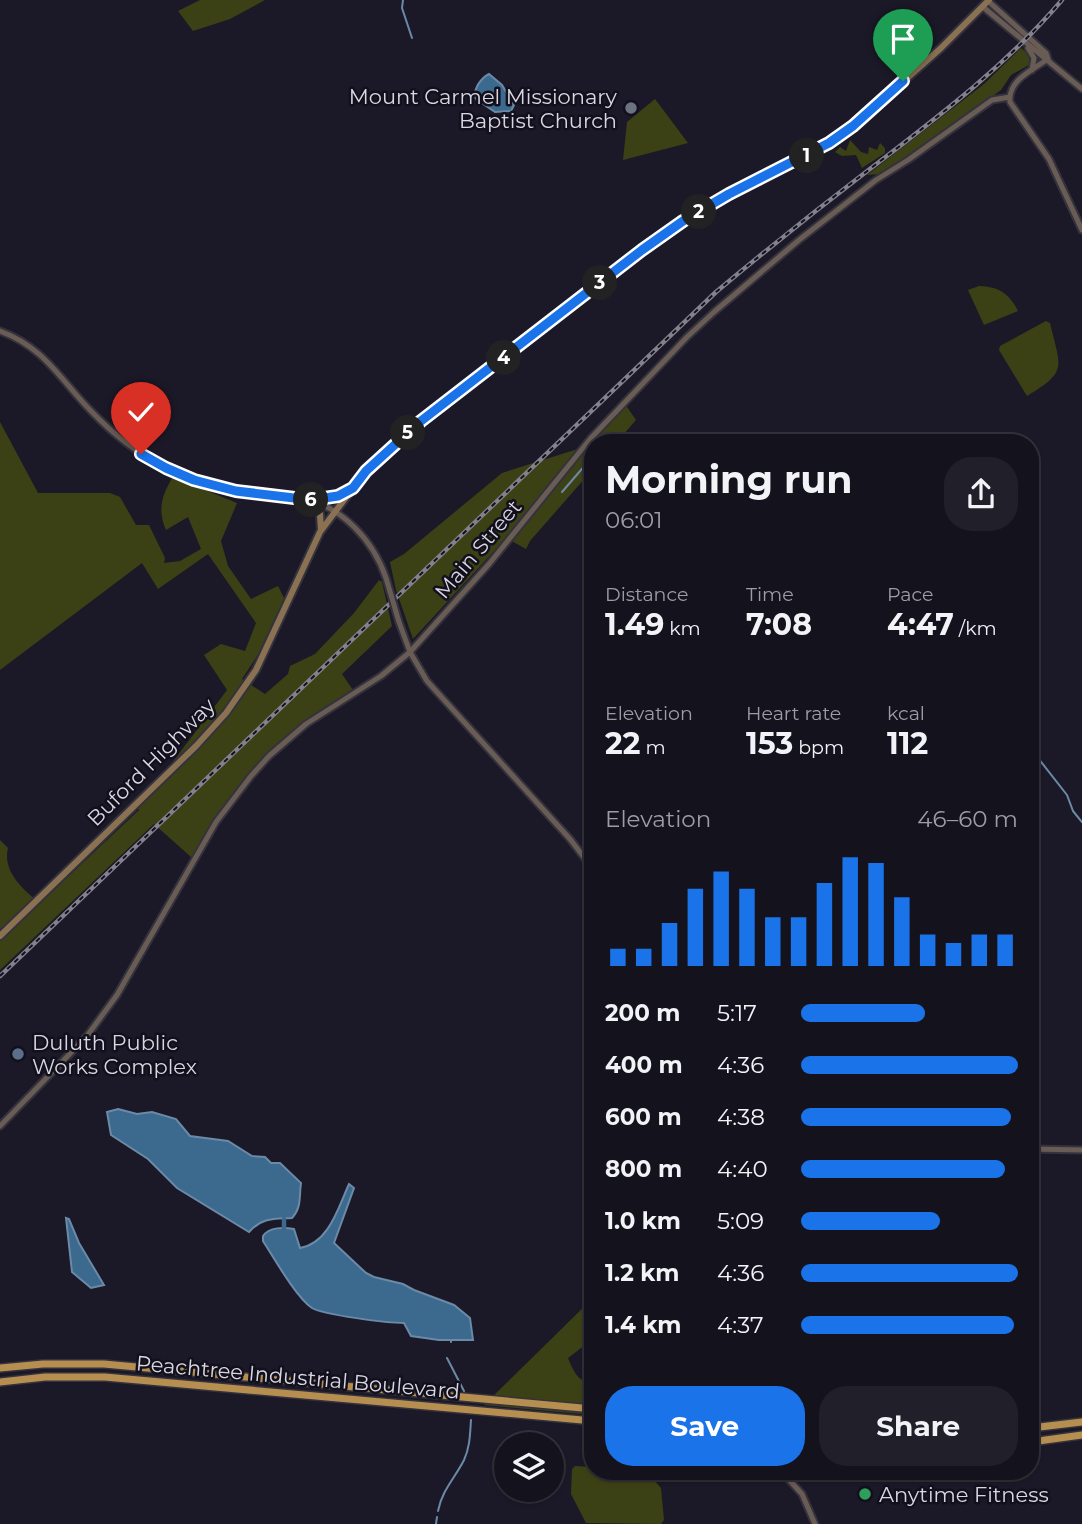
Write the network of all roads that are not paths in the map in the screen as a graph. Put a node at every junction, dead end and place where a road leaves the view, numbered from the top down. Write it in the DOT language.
graph roads {
  1 [pos="988,0"];
  2 [pos="975,1"];
  3 [pos="983,7"];
  4 [pos="1024,43"];
  5 [pos="1048,59"];
  6 [pos="1032,70"];
  7 [pos="1082,89"];
  8 [pos="1010,97"];
  9 [pos="1082,230"];
  10 [pos="0,331"];
  11 [pos="595,434"];
  12 [pos="584,447"];
  13 [pos="353,488"];
  14 [pos="311,500"];
  15 [pos="335,511"];
  16 [pos="320,532"];
  17 [pos="410,652"];
  18 [pos="584,857"];
  19 [pos="0,936"];
  20 [pos="0,1126"];
  21 [pos="1039,1149"];
  22 [pos="1082,1150"];
  23 [pos="0,1368"];
  24 [pos="0,1382"];
  25 [pos="584,1408"];
  26 [pos="584,1420"];
  27 [pos="1082,1422"];
  28 [pos="1039,1427"];
  29 [pos="1082,1435"];
  30 [pos="1039,1441"];
  31 [pos="789,1480"];
  32 [pos="815,1524"];
  1 -- 3 [label="main road, Buford Highway"];
  1 -- 5 [label="street"];
  2 -- 3 [label="main road"];
  3 -- 4 [label="street"];
  3 -- 13 [label="main road, Buford Highway"];
  4 -- 5 [label="street"];
  4 -- 6 [label="street"];
  5 -- 6 [label="street, Main Street"];
  5 -- 7 [label="street"];
  6 -- 8 [label="street, Main Street"];
  8 -- 9 [label="street"];
  8 -- 11 [label="street, Main Street"];
  10 -- 14 [label="street"];
  12 -- 17 [label="street, Main Street"];
  13 -- 14 [label="main road"];
  13 -- 15 [label="main road, Buford Highway"];
  14 -- 15 [label="street"];
  14 -- 16 [label="main road"];
  15 -- 16 [label="main road, Buford Highway"];
  15 -- 17 [label="street, bridge"];
  16 -- 19 [label="main road, Buford Highway"];
  17 -- 18 [label="street"];
  17 -- 20 [label="street, Main Street"];
  21 -- 22 [label="street"];
  23 -- 25 [label="highway, Peachtree Industrial Boulevard"];
  24 -- 26 [label="highway, Peachtree Industrial Boulevard"];
  27 -- 28 [label="highway"];
  29 -- 30 [label="highway"];
  31 -- 32 [label="street"];
}
